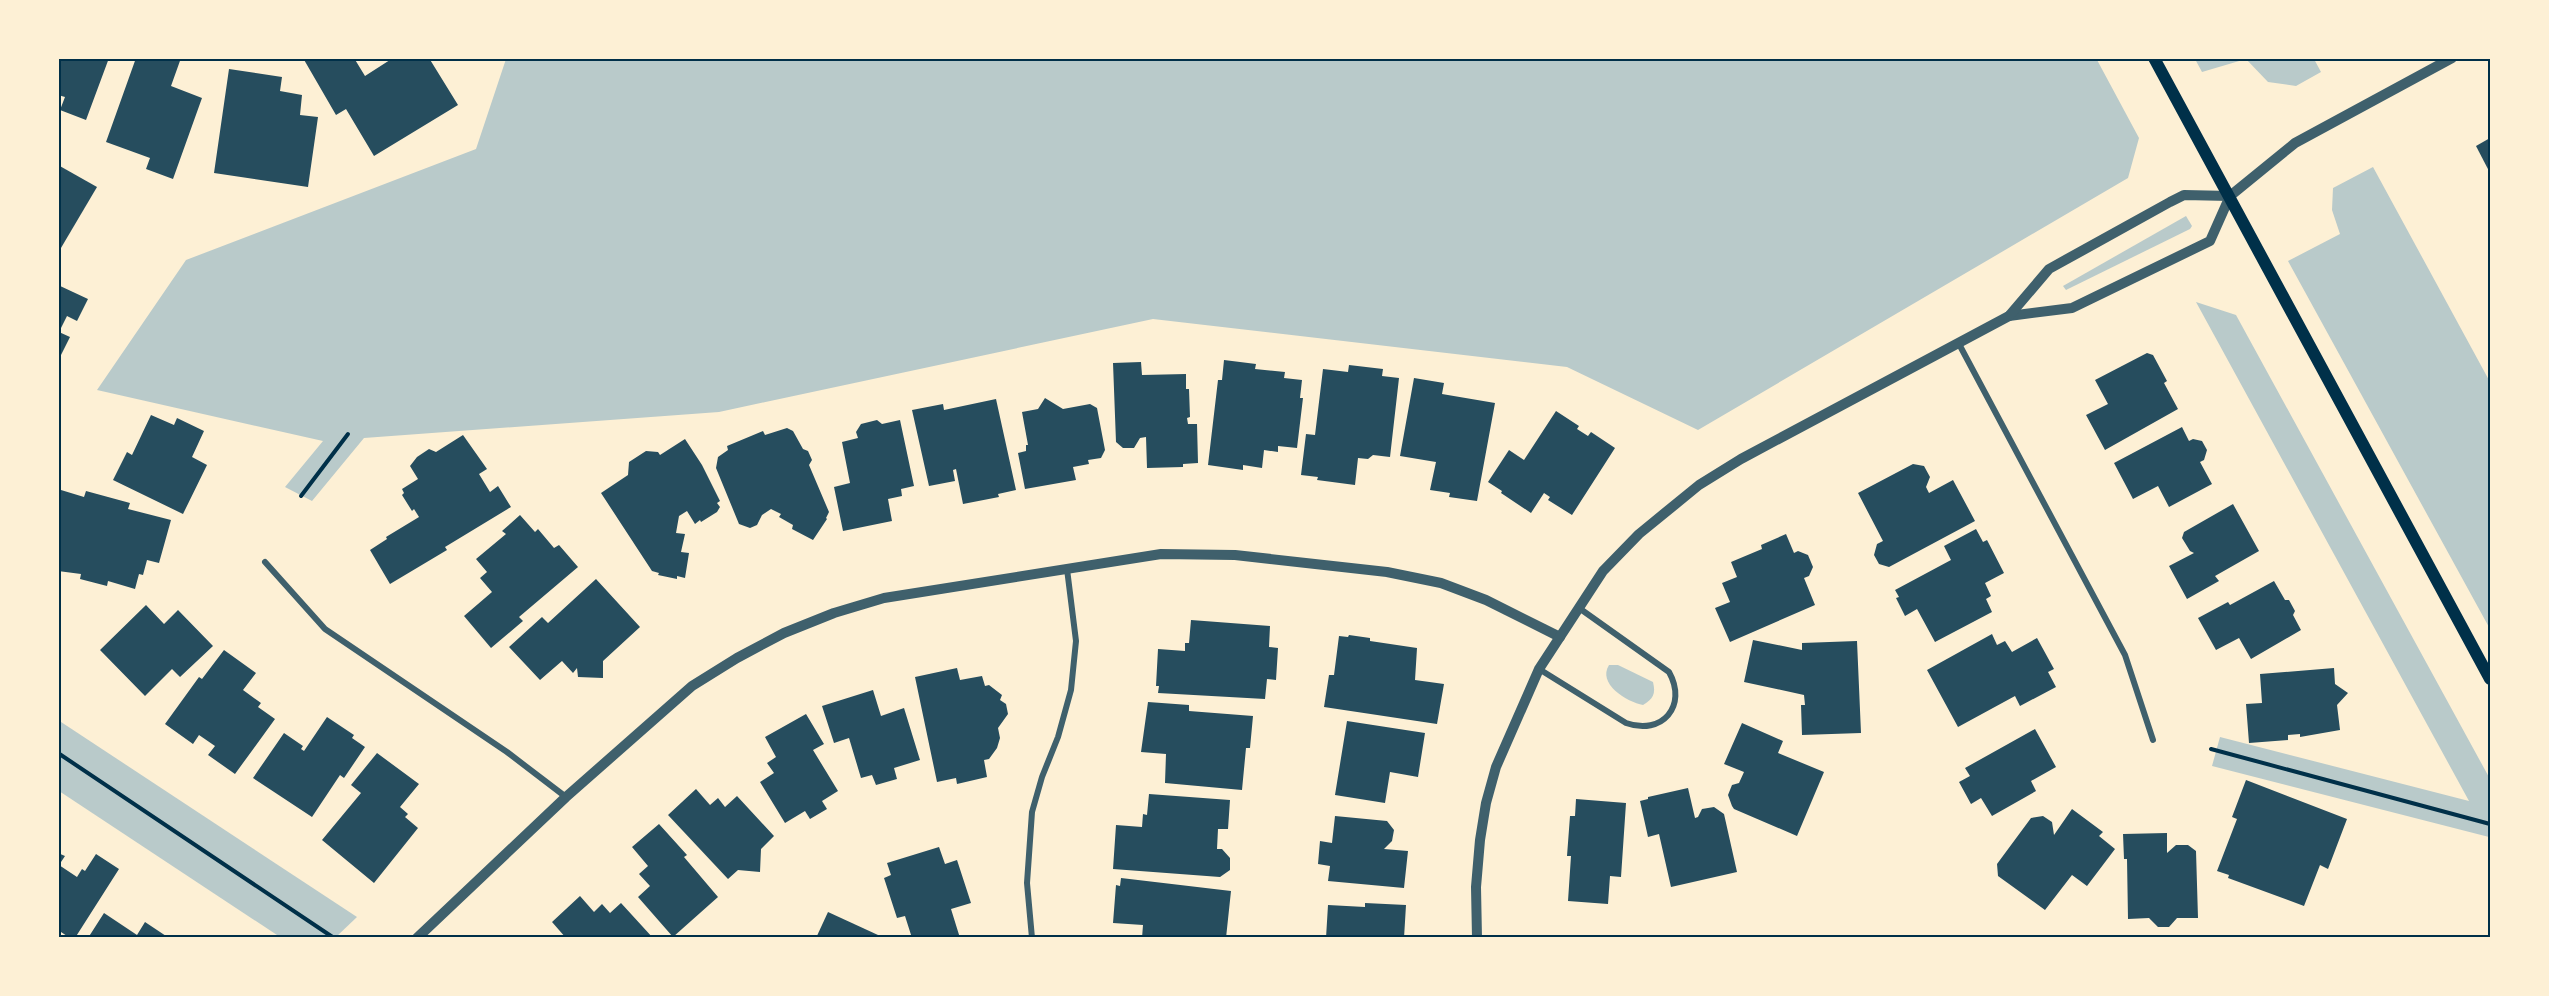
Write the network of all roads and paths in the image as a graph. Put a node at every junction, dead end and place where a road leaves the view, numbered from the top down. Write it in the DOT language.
graph roads {
  1 [pos="2154,58"];
  2 [pos="2452,58"];
  3 [pos="2229,196"];
  4 [pos="2008,316"];
  5 [pos="1959,344"];
  6 [pos="348,434"];
  7 [pos="301,496"];
  8 [pos="265,562"];
  9 [pos="1067,569"];
  10 [pos="1579,608"];
  11 [pos="1560,637"];
  12 [pos="1539,669"];
  13 [pos="2490,679"];
  14 [pos="2153,740"];
  15 [pos="2211,749"];
  16 [pos="58,753"];
  17 [pos="566,797"];
  18 [pos="2490,825"];
  19 [pos="334,938"];
  20 [pos="417,938"];
  21 [pos="1032,938"];
  22 [pos="1477,938"];
  1 -- 3 [label="main road"];
  2 -- 3 [label="street"];
  3 -- 4 [label="street"];
  3 -- 4 [label="street"];
  3 -- 13 [label="main road"];
  4 -- 5 [label="street"];
  5 -- 10 [label="street"];
  5 -- 14 [label="street"];
  6 -- 7 [label="path"];
  8 -- 17 [label="street"];
  9 -- 11 [label="street"];
  9 -- 17 [label="street"];
  9 -- 21 [label="street"];
  10 -- 11 [label="street"];
  10 -- 12 [label="street"];
  11 -- 12 [label="street"];
  12 -- 22 [label="street"];
  15 -- 18 [label="path"];
  16 -- 19 [label="path"];
  17 -- 20 [label="street"];
}
